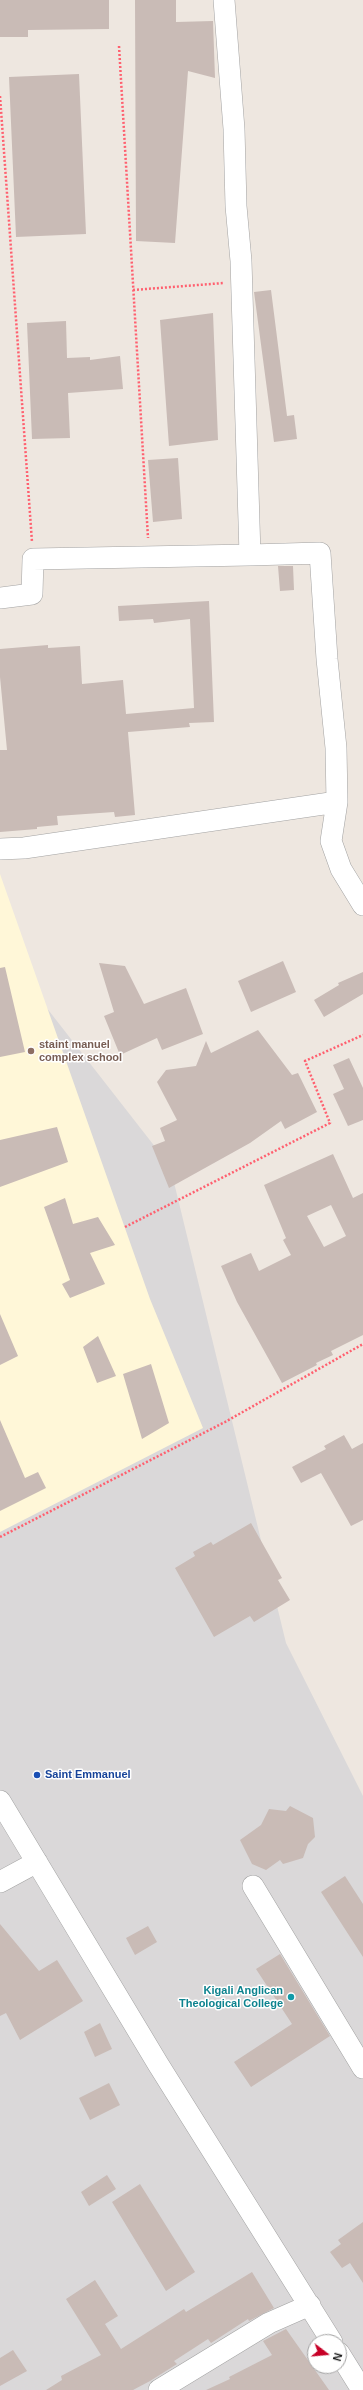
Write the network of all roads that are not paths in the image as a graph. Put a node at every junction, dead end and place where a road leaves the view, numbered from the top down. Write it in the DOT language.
graph roads {
  1 [pos="224,0"];
  2 [pos="250,555"];
  3 [pos="0,598"];
  4 [pos="338,802"];
  5 [pos="0,849"];
  6 [pos="363,905"];
  7 [pos="0,1801"];
  8 [pos="37,1862"];
  9 [pos="0,1882"];
  10 [pos="253,1886"];
  11 [pos="363,2068"];
  12 [pos="310,2305"];
  13 [pos="327,2334"];
  14 [pos="350,2359"];
  15 [pos="159,2390"];
  16 [pos="362,2390"];
  1 -- 2 [label="street"];
  2 -- 3 [label="street"];
  2 -- 4 [label="street"];
  4 -- 5 [label="street"];
  4 -- 6 [label="street"];
  7 -- 8 [label="street"];
  8 -- 9 [label="street"];
  8 -- 12 [label="street"];
  10 -- 11 [label="street"];
  12 -- 13 [label="street"];
  12 -- 15 [label="street"];
  14 -- 16 [label="street"];
}
